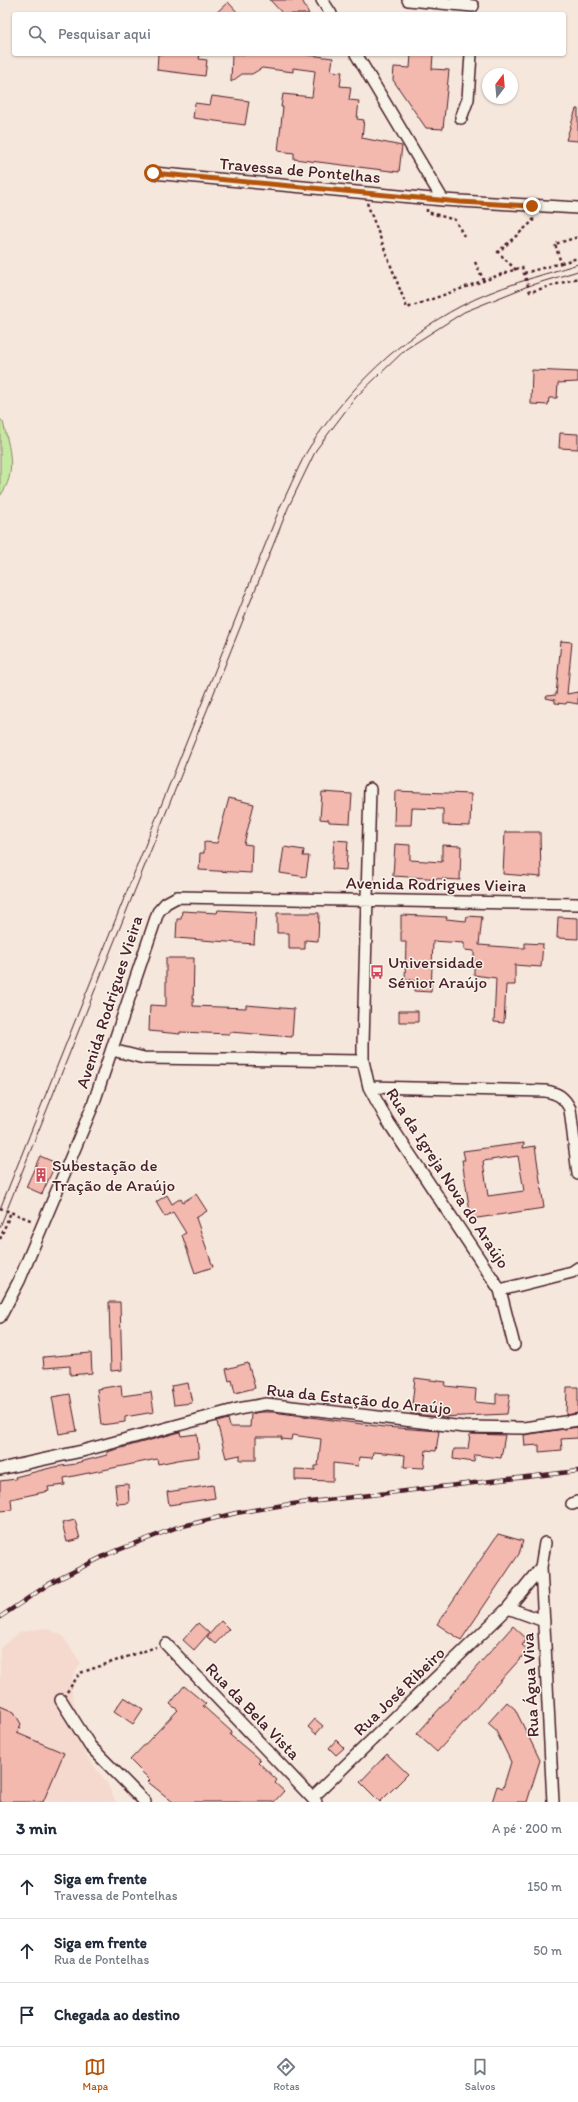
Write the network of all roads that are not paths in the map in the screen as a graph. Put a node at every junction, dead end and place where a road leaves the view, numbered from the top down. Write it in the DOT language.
graph roads {
  1 [pos="322,0"];
  2 [pos="408,0"];
  3 [pos="473,7"];
  4 [pos="330,12"];
  5 [pos="357,56"];
  6 [pos="471,56"];
  7 [pos="462,118"];
  8 [pos="153,173"];
  9 [pos="443,200"];
  10 [pos="578,208"];
  11 [pos="370,789"];
  12 [pos="368,900"];
  13 [pos="578,904"];
  14 [pos="112,1050"];
  15 [pos="363,1061"];
  16 [pos="369,1087"];
  17 [pos="578,1174"];
  18 [pos="578,1268"];
  19 [pos="500,1290"];
  20 [pos="0,1317"];
  21 [pos="514,1345"];
  22 [pos="578,1420"];
  23 [pos="0,1469"];
  24 [pos="545,1543"];
  25 [pos="540,1567"];
  26 [pos="508,1608"];
  27 [pos="544,1621"];
  28 [pos="166,1644"];
  29 [pos="60,1700"];
  30 [pos="314,1800"];
  31 [pos="145,1802"];
  32 [pos="553,1802"];
  1 -- 4 [label="street"];
  2 -- 3 [label="street"];
  5 -- 9 [label="street"];
  6 -- 7 [label="street"];
  8 -- 9 [label="street, Travessa de Pontelhas"];
  9 -- 10 [label="street, Travessa de Pontelhas"];
  11 -- 12 [label="street, Rua da Igreja Nova do Araújo"];
  12 -- 13 [label="street, Avenida Rodrigues Vieira"];
  12 -- 14 [label="street, Avenida Rodrigues Vieira"];
  12 -- 15 [label="street, Rua da Igreja Nova do Araújo"];
  14 -- 15 [label="street"];
  14 -- 20 [label="street, Avenida Rodrigues Vieira"];
  15 -- 16 [label="street, Rua da Igreja Nova do Araújo"];
  16 -- 17 [label="street"];
  16 -- 19 [label="street, Rua da Igreja Nova do Araújo"];
  18 -- 19 [label="street"];
  19 -- 21 [label="street, Rua da Igreja Nova do Araújo"];
  22 -- 23 [label="street, Rua da Estação do Araújo"];
  24 -- 25 [label="street, Rua José Ribeiro"];
  25 -- 26 [label="street, Rua José Ribeiro"];
  25 -- 27 [label="street, Rua Água Viva"];
  26 -- 27 [label="street"];
  26 -- 30 [label="street, Rua José Ribeiro"];
  27 -- 32 [label="street, Rua Água Viva"];
  28 -- 30 [label="street, Rua da Bela Vista"];
  29 -- 31 [label="street"];
}
